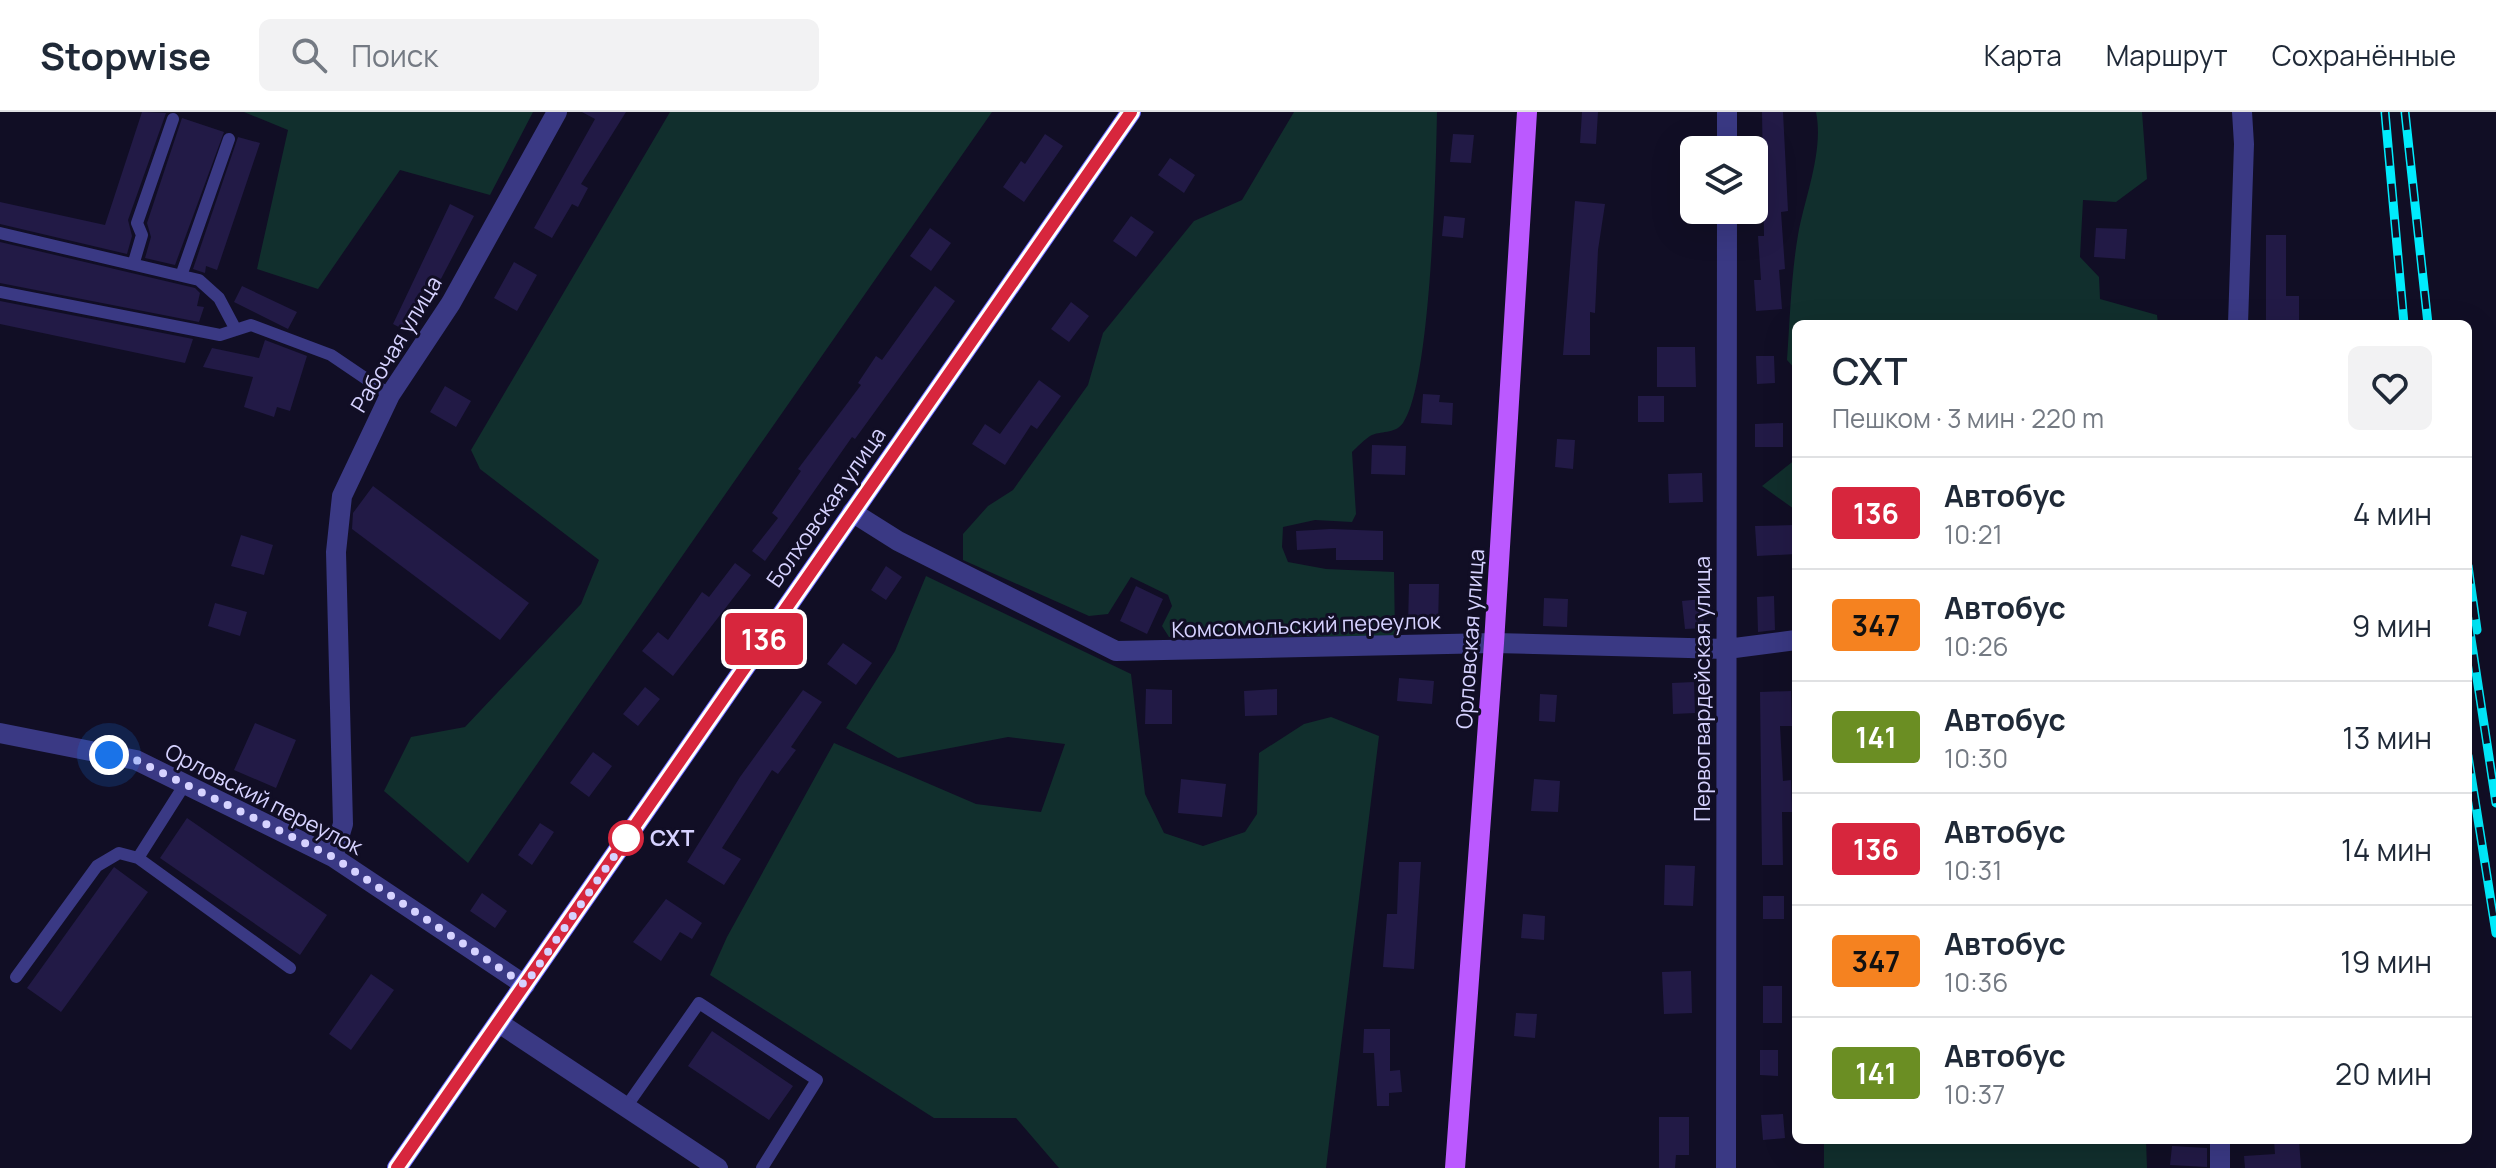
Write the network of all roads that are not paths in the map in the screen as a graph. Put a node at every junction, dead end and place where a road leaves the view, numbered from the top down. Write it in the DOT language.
graph roads {
  1 [pos="557,112"];
  2 [pos="1131,112"];
  3 [pos="1527,112"];
  4 [pos="1727,112"];
  5 [pos="2242,112"];
  6 [pos="173,119"];
  7 [pos="1727,136"];
  8 [pos="229,139"];
  9 [pos="1727,224"];
  10 [pos="0,233"];
  11 [pos="134,262"];
  12 [pos="182,273"];
  13 [pos="0,292"];
  14 [pos="2238,320"];
  15 [pos="236,330"];
  16 [pos="390,395"];
  17 [pos="852,512"];
  18 [pos="1792,641"];
  19 [pos="1494,643"];
  20 [pos="1727,649"];
  21 [pos="0,733"];
  22 [pos="185,784"];
  23 [pos="333,857"];
  24 [pos="138,858"];
  25 [pos="290,968"];
  26 [pos="16,977"];
  27 [pos="525,985"];
  28 [pos="499,1023"];
  29 [pos="626,1107"];
  30 [pos="2220,1144"];
  31 [pos="397,1168"];
  32 [pos="718,1168"];
  33 [pos="762,1168"];
  34 [pos="1455,1168"];
  35 [pos="1726,1168"];
  36 [pos="2220,1168"];
  1 -- 16 [label="street, Рабочая улица"];
  2 -- 17 [label="main road, Болховская улица"];
  3 -- 19 [label="main road, Орловская улица"];
  4 -- 7 [label="street"];
  5 -- 14 [label="street"];
  6 -- 11 [label="lane"];
  8 -- 12 [label="lane"];
  9 -- 20 [label="street, Первогвардейская улица"];
  10 -- 11 [label="lane"];
  11 -- 12 [label="lane"];
  12 -- 15 [label="lane"];
  13 -- 15 [label="lane"];
  15 -- 16 [label="lane"];
  16 -- 23 [label="street, Рабочая улица"];
  17 -- 19 [label="street, Комсомольский переулок"];
  17 -- 27 [label="main road, Болховская улица"];
  18 -- 20 [label="street, Комсомольский переулок"];
  19 -- 20 [label="street, Комсомольский переулок"];
  19 -- 34 [label="main road, Орловская улица"];
  20 -- 35 [label="street, Первогвардейская улица"];
  21 -- 22 [label="street, Орловский переулок"];
  22 -- 23 [label="street, Орловский переулок"];
  22 -- 24 [label="lane"];
  23 -- 27 [label="street, Орловский переулок"];
  24 -- 25 [label="lane"];
  24 -- 26 [label="lane"];
  27 -- 28 [label="main road, Болховская улица"];
  28 -- 29 [label="street"];
  28 -- 31 [label="main road, Болховская улица"];
  29 -- 32 [label="street"];
  29 -- 33 [label="lane"];
  30 -- 36 [label="street"];
}
